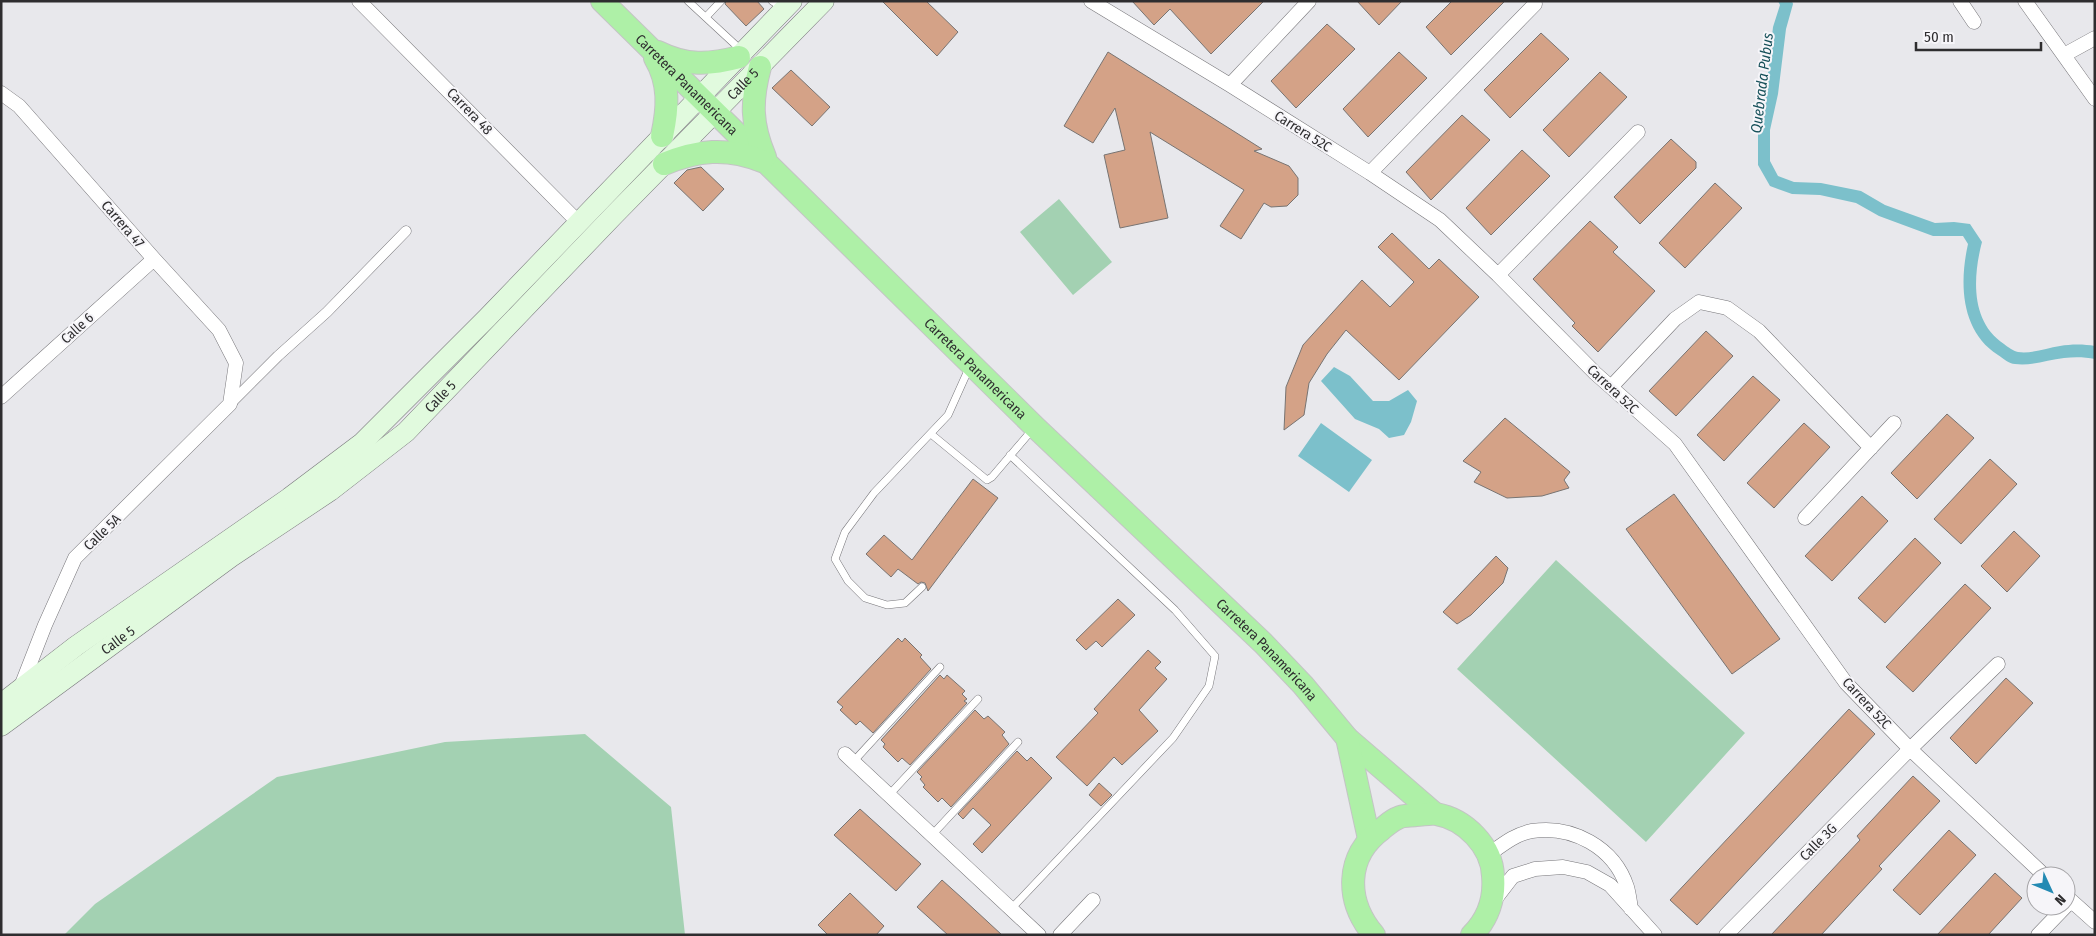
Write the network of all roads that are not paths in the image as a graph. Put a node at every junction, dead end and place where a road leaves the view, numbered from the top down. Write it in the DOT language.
graph roads {
  1 [pos="359,1"];
  2 [pos="602,1"];
  3 [pos="688,1"];
  4 [pos="721,1"];
  5 [pos="824,1"];
  6 [pos="1091,1"];
  7 [pos="1310,1"];
  8 [pos="1960,1"];
  9 [pos="2025,1"];
  10 [pos="783,4"];
  11 [pos="1535,4"];
  12 [pos="706,17"];
  13 [pos="1974,22"];
  14 [pos="2095,38"];
  15 [pos="648,46"];
  16 [pos="741,54"];
  17 [pos="2064,54"];
  18 [pos="760,67"];
  19 [pos="1230,85"];
  20 [pos="1,93"];
  21 [pos="2095,98"];
  22 [pos="708,105"];
  23 [pos="1638,132"];
  24 [pos="662,136"];
  25 [pos="767,163"];
  26 [pos="664,164"];
  27 [pos="1370,173"];
  28 [pos="579,223"];
  29 [pos="406,230"];
  30 [pos="154,259"];
  31 [pos="1498,275"];
  32 [pos="971,364"];
  33 [pos="1610,387"];
  34 [pos="1,397"];
  35 [pos="230,404"];
  36 [pos="1894,423"];
  37 [pos="1035,427"];
  38 [pos="931,434"];
  39 [pos="1871,448"];
  40 [pos="1010,455"];
  41 [pos="1805,518"];
  42 [pos="922,587"];
  43 [pos="1998,664"];
  44 [pos="940,667"];
  45 [pos="20,689"];
  46 [pos="978,699"];
  47 [pos="1,704"];
  48 [pos="1,726"];
  49 [pos="1347,738"];
  50 [pos="1018,742"];
  51 [pos="1910,749"];
  52 [pos="849,758"];
  53 [pos="889,795"];
  54 [pos="1434,813"];
  55 [pos="932,835"];
  56 [pos="1369,839"];
  57 [pos="1488,855"];
  58 [pos="2034,866"];
  59 [pos="1093,900"];
  60 [pos="2076,908"];
  61 [pos="1011,909"];
  62 [pos="1631,910"];
  63 [pos="2055,916"];
  64 [pos="1487,918"];
  65 [pos="2095,922"];
  66 [pos="1039,935"];
  67 [pos="1060,935"];
  68 [pos="1374,935"];
  69 [pos="1472,935"];
  70 [pos="1656,935"];
  71 [pos="1726,935"];
  72 [pos="2038,935"];
  1 -- 28 [label="street, Carrera 48"];
  2 -- 15 [label="highway, Carretera Panamericana"];
  3 -- 12 [label="lane"];
  4 -- 12 [label="lane"];
  5 -- 18 [label="main road, Calle 5"];
  6 -- 19 [label="street, Carrera 52C"];
  7 -- 19 [label="street"];
  8 -- 13 [label="street"];
  9 -- 17 [label="street"];
  10 -- 16 [label="main road, Calle 5"];
  11 -- 27 [label="street"];
  12 -- 16 [label="lane"];
  14 -- 17 [label="street"];
  15 -- 16 [label="highway"];
  15 -- 22 [label="highway, Carretera Panamericana"];
  15 -- 24 [label="highway"];
  16 -- 22 [label="main road, Calle 5"];
  17 -- 21 [label="street"];
  18 -- 22 [label="main road, Calle 5"];
  18 -- 25 [label="highway"];
  19 -- 27 [label="street, Carrera 52C"];
  20 -- 30 [label="street, Carrera 47"];
  22 -- 24 [label="main road, Calle 5"];
  22 -- 25 [label="highway, Carretera Panamericana"];
  22 -- 26 [label="main road, Calle 5"];
  23 -- 31 [label="street"];
  24 -- 28 [label="main road, Calle 5"];
  25 -- 26 [label="highway"];
  25 -- 32 [label="highway, Carretera Panamericana"];
  26 -- 48 [label="main road, Calle 5"];
  27 -- 31 [label="street, Carrera 52C"];
  28 -- 45 [label="main road, Calle 5"];
  29 -- 35 [label="street, Calle 5A"];
  30 -- 34 [label="street, Calle 6"];
  30 -- 35 [label="street, Carrera 47"];
  31 -- 33 [label="street, Carrera 52C"];
  32 -- 37 [label="highway, Carretera Panamericana"];
  32 -- 38 [label="lane"];
  33 -- 39 [label="street"];
  33 -- 51 [label="street, Carrera 52C"];
  35 -- 45 [label="street, Calle 5A"];
  36 -- 39 [label="street"];
  37 -- 40 [label="lane"];
  37 -- 49 [label="highway, Carretera Panamericana"];
  38 -- 40 [label="lane"];
  38 -- 42 [label="lane"];
  39 -- 41 [label="street"];
  40 -- 61 [label="lane"];
  43 -- 51 [label="street, Calle 3G"];
  44 -- 52 [label="lane"];
  45 -- 47 [label="main road, Calle 5"];
  46 -- 53 [label="lane"];
  49 -- 54 [label="highway, Carretera Panamericana"];
  49 -- 56 [label="highway, Carretera Panamericana"];
  50 -- 55 [label="lane"];
  51 -- 58 [label="street, Carrera 52C"];
  51 -- 71 [label="street, Calle 3G"];
  52 -- 53 [label="street"];
  53 -- 55 [label="street"];
  54 -- 56 [label="highway"];
  54 -- 57 [label="highway"];
  55 -- 61 [label="street"];
  56 -- 68 [label="highway"];
  57 -- 62 [label="street"];
  57 -- 64 [label="highway"];
  59 -- 67 [label="street"];
  60 -- 65 [label="street"];
  61 -- 66 [label="street"];
  62 -- 64 [label="street"];
  62 -- 70 [label="street"];
  63 -- 72 [label="street"];
  64 -- 69 [label="highway"];
}
